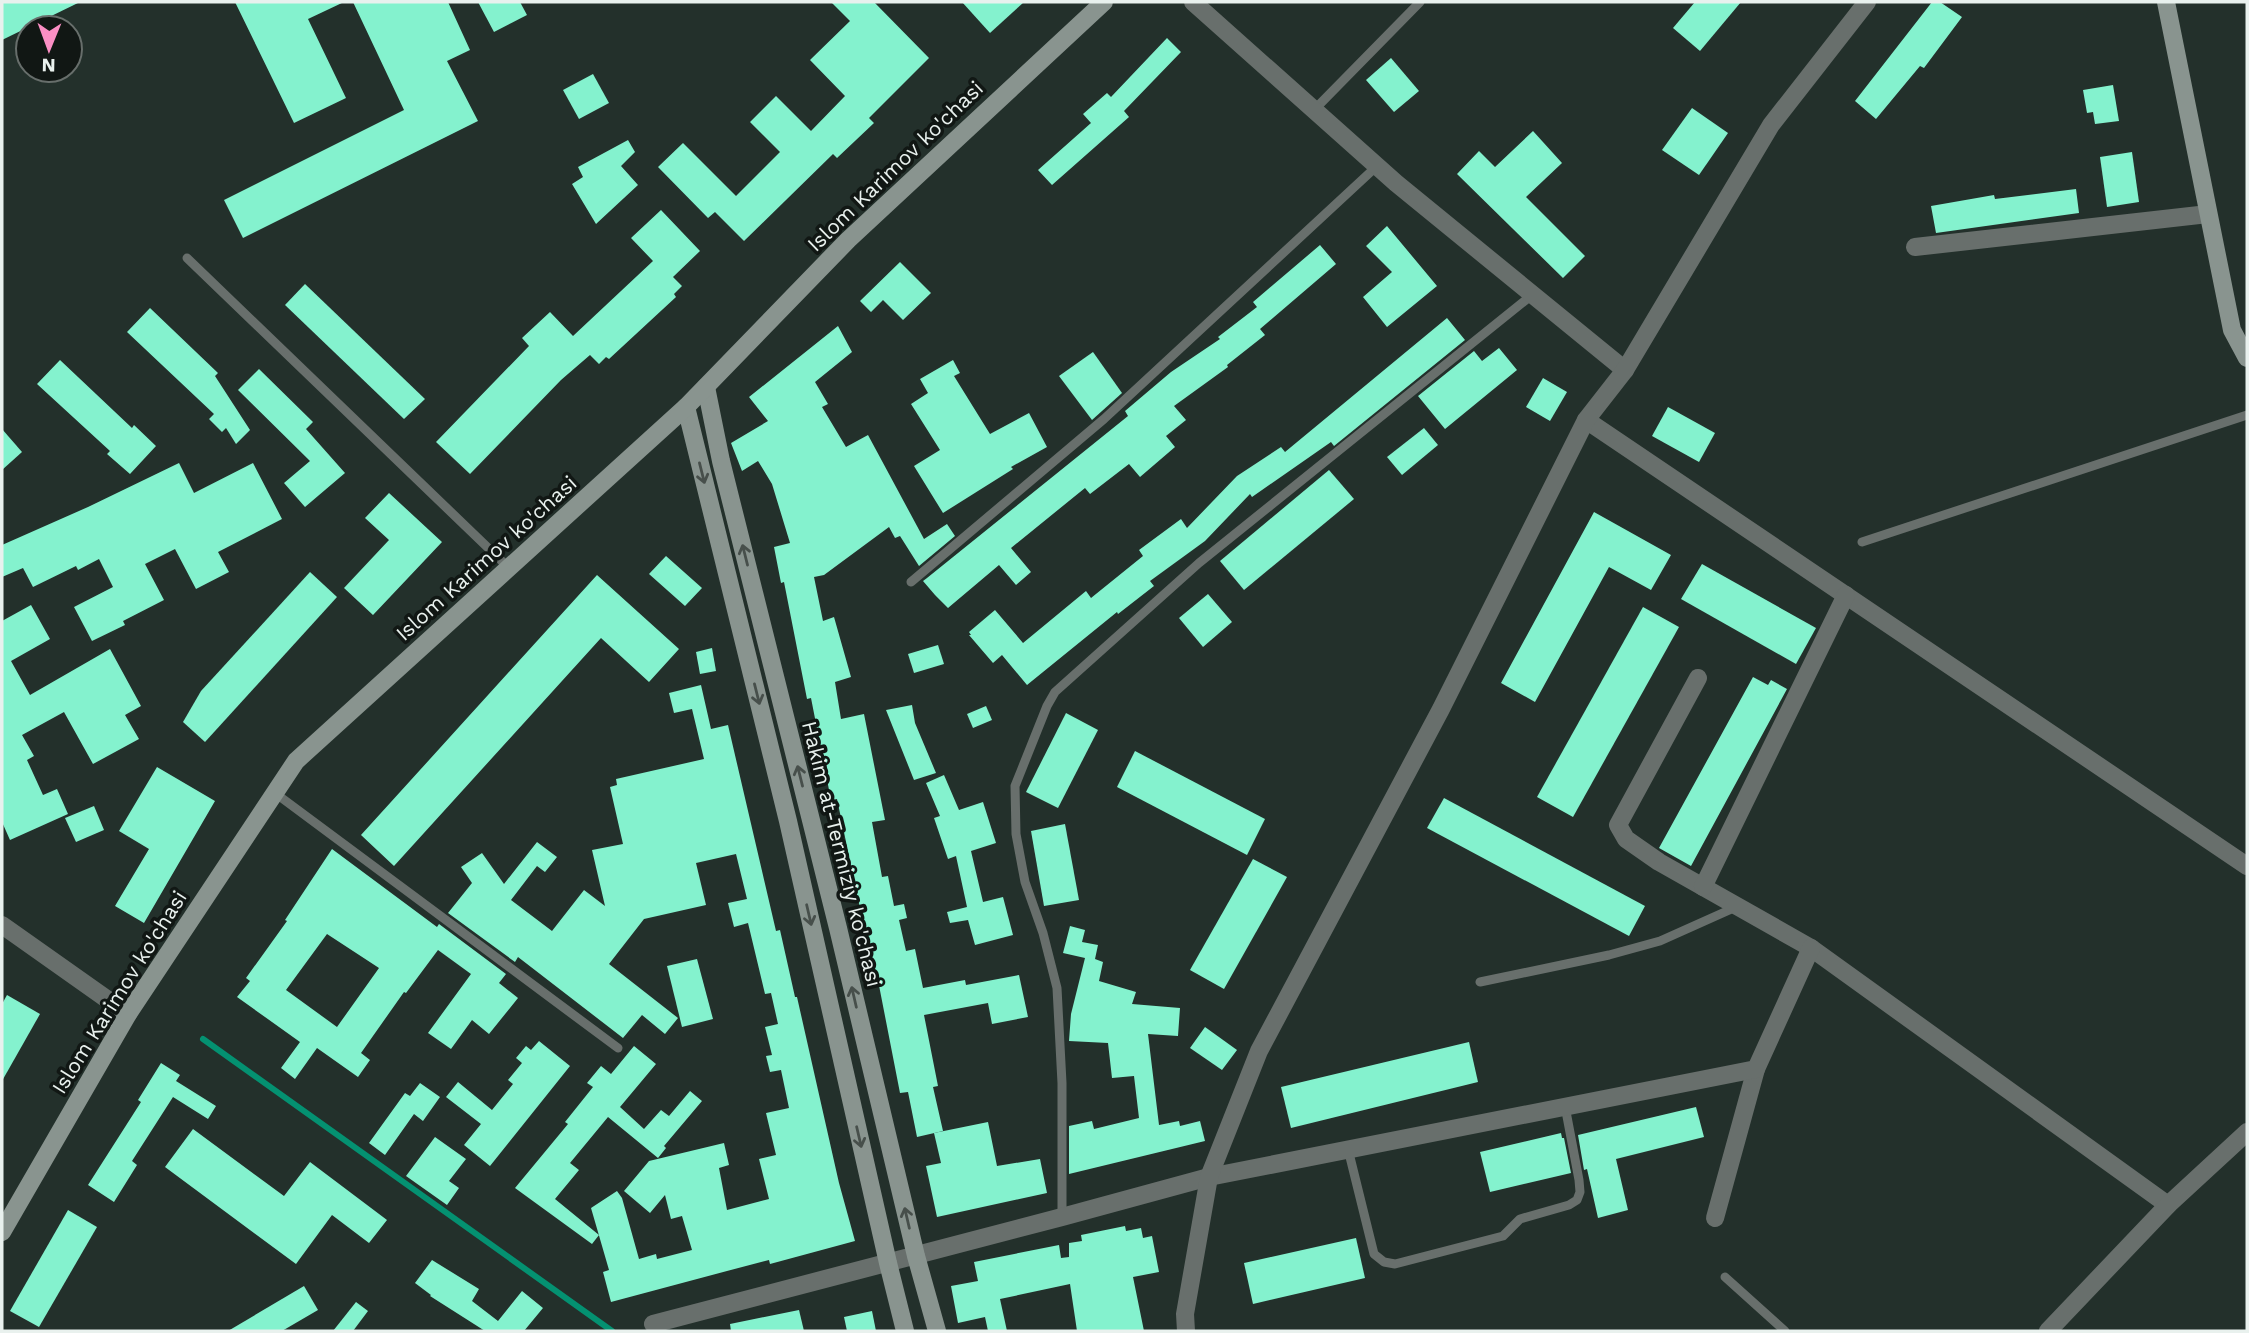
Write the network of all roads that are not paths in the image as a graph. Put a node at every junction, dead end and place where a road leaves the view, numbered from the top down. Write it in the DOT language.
graph roads {
  1 [pos="1193,2"];
  2 [pos="1420,2"];
  3 [pos="1867,2"];
  4 [pos="2166,2"];
  5 [pos="1098,3"];
  6 [pos="1314,110"];
  7 [pos="1377,166"];
  8 [pos="2208,214"];
  9 [pos="1915,247"];
  10 [pos="187,258"];
  11 [pos="1532,295"];
  12 [pos="2247,358"];
  13 [pos="1625,370"];
  14 [pos="706,387"];
  15 [pos="686,407"];
  16 [pos="2247,415"];
  17 [pos="1586,420"];
  18 [pos="1862,542"];
  19 [pos="509,568"];
  20 [pos="911,582"];
  21 [pos="1846,595"];
  22 [pos="1698,678"];
  23 [pos="275,793"];
  24 [pos="2247,866"];
  25 [pos="1703,887"];
  26 [pos="1738,906"];
  27 [pos="2,925"];
  28 [pos="1811,948"];
  29 [pos="1480,982"];
  30 [pos="128,1014"];
  31 [pos="618,1048"];
  32 [pos="1756,1069"];
  33 [pos="1564,1106"];
  34 [pos="2247,1132"];
  35 [pos="1348,1149"];
  36 [pos="1209,1177"];
  37 [pos="2168,1205"];
  38 [pos="1062,1217"];
  39 [pos="1715,1218"];
  40 [pos="2,1232"];
  41 [pos="916,1256"];
  42 [pos="888,1263"];
  43 [pos="1725,1277"];
  44 [pos="653,1324"];
  45 [pos="905,1331"];
  46 [pos="937,1331"];
  47 [pos="1186,1331"];
  48 [pos="1785,1331"];
  49 [pos="2048,1331"];
  1 -- 6 [label="street"];
  2 -- 6 [label="lane"];
  3 -- 13 [label="street"];
  4 -- 8 [label="main road"];
  5 -- 14 [label="main road, Islom Karimov ko'chasi"];
  6 -- 7 [label="street"];
  7 -- 11 [label="street"];
  7 -- 20 [label="lane"];
  8 -- 9 [label="street"];
  8 -- 12 [label="main road"];
  10 -- 19 [label="lane"];
  11 -- 13 [label="street"];
  11 -- 38 [label="lane"];
  13 -- 17 [label="street"];
  14 -- 15 [label="main road, Islom Karimov ko'chasi"];
  41 -- 14 [label="main road, Hakim at-Termiziy ko'chasi, one-way"];
  15 -- 19 [label="main road, Islom Karimov ko'chasi"];
  15 -- 42 [label="main road, one-way"];
  16 -- 18 [label="lane"];
  17 -- 21 [label="street"];
  17 -- 36 [label="street"];
  19 -- 23 [label="main road, Islom Karimov ko'chasi"];
  21 -- 24 [label="street"];
  21 -- 25 [label="street"];
  22 -- 25 [label="street"];
  23 -- 30 [label="main road, Islom Karimov ko'chasi"];
  23 -- 31 [label="lane"];
  25 -- 26 [label="street"];
  26 -- 28 [label="street"];
  26 -- 29 [label="lane"];
  27 -- 30 [label="street"];
  28 -- 32 [label="street"];
  28 -- 37 [label="street"];
  30 -- 40 [label="main road, Islom Karimov ko'chasi"];
  32 -- 33 [label="street"];
  32 -- 39 [label="street"];
  33 -- 35 [label="street"];
  33 -- 35 [label="lane"];
  34 -- 37 [label="street"];
  35 -- 36 [label="street"];
  36 -- 38 [label="street"];
  36 -- 47 [label="street"];
  37 -- 49 [label="street"];
  38 -- 41 [label="street"];
  41 -- 42 [label="street"];
  41 -- 46 [label="main road, Hakim at-Termiziy ko'chasi"];
  42 -- 44 [label="street"];
  42 -- 45 [label="main road"];
  43 -- 48 [label="lane"];
}
